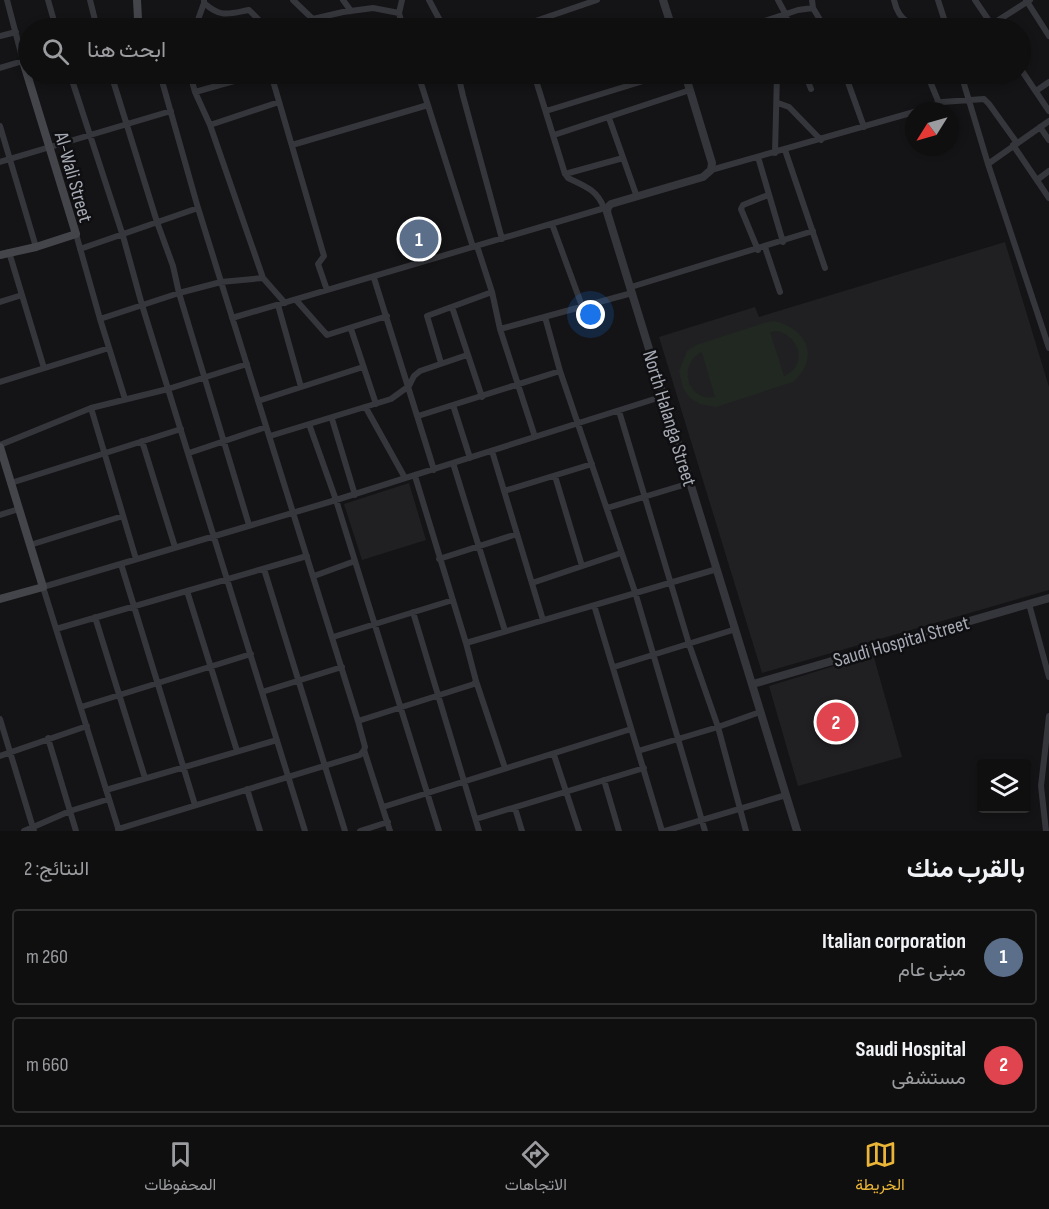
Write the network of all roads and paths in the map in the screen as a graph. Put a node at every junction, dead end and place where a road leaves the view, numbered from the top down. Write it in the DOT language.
graph roads {
  1 [pos="7,0"];
  2 [pos="48,0"];
  3 [pos="90,0"];
  4 [pos="137,0"];
  5 [pos="293,0"];
  6 [pos="343,0"];
  7 [pos="402,0"];
  8 [pos="429,0"];
  9 [pos="597,0"];
  10 [pos="663,0"];
  11 [pos="778,0"];
  12 [pos="812,0"];
  13 [pos="894,0"];
  14 [pos="938,0"];
  15 [pos="975,0"];
  16 [pos="1028,1"];
  17 [pos="204,2"];
  18 [pos="813,8"];
  19 [pos="351,11"];
  20 [pos="399,13"];
  21 [pos="786,15"];
  22 [pos="53,18"];
  23 [pos="95,18"];
  24 [pos="139,18"];
  25 [pos="198,18"];
  26 [pos="257,18"];
  27 [pos="311,18"];
  28 [pos="321,18"];
  29 [pos="400,18"];
  30 [pos="439,18"];
  31 [pos="546,18"];
  32 [pos="669,18"];
  33 [pos="776,18"];
  34 [pos="787,18"];
  35 [pos="819,18"];
  36 [pos="902,18"];
  37 [pos="944,18"];
  38 [pos="986,18"];
  39 [pos="1004,18"];
  40 [pos="16,32"];
  41 [pos="0,36"];
  42 [pos="1049,36"];
  43 [pos="18,38"];
  44 [pos="18,62"];
  45 [pos="0,68"];
  46 [pos="1049,82"];
  47 [pos="32,84"];
  48 [pos="73,84"];
  49 [pos="114,84"];
  50 [pos="163,84"];
  51 [pos="193,84"];
  52 [pos="223,84"];
  53 [pos="274,84"];
  54 [pos="421,84"];
  55 [pos="460,84"];
  56 [pos="537,84"];
  57 [pos="634,84"];
  58 [pos="688,84"];
  59 [pos="777,84"];
  60 [pos="809,84"];
  61 [pos="849,84"];
  62 [pos="931,84"];
  63 [pos="964,84"];
  64 [pos="1031,84"];
  65 [pos="811,89"];
  66 [pos="690,90"];
  67 [pos="1036,91"];
  68 [pos="195,92"];
  69 [pos="970,100"];
  70 [pos="279,102"];
  71 [pos="939,102"];
  72 [pos="949,102"];
  73 [pos="777,104"];
  74 [pos="428,105"];
  75 [pos="171,111"];
  76 [pos="546,111"];
  77 [pos="1049,111"];
  78 [pos="905,114"];
  79 [pos="609,118"];
  80 [pos="1049,121"];
  81 [pos="127,124"];
  82 [pos="210,125"];
  83 [pos="0,126"];
  84 [pos="864,127"];
  85 [pos="1040,127"];
  86 [pos="89,135"];
  87 [pos="554,135"];
  88 [pos="821,140"];
  89 [pos="1049,140"];
  90 [pos="1015,144"];
  91 [pos="292,145"];
  92 [pos="49,147"];
  93 [pos="785,150"];
  94 [pos="775,153"];
  95 [pos="758,157"];
  96 [pos="623,158"];
  97 [pos="10,159"];
  98 [pos="0,162"];
  99 [pos="988,164"];
  100 [pos="711,170"];
  101 [pos="1049,171"];
  102 [pos="565,174"];
  103 [pos="1037,180"];
  104 [pos="768,195"];
  105 [pos="637,197"];
  106 [pos="1049,198"];
  107 [pos="198,208"];
  108 [pos="606,208"];
  109 [pos="157,222"];
  110 [pos="552,224"];
  111 [pos="813,231"];
  112 [pos="76,234"];
  113 [pos="123,236"];
  114 [pos="502,238"];
  115 [pos="783,242"];
  116 [pos="475,246"];
  117 [pos="36,247"];
  118 [pos="765,247"];
  119 [pos="81,249"];
  120 [pos="758,250"];
  121 [pos="4,253"];
  122 [pos="825,268"];
  123 [pos="374,278"];
  124 [pos="263,279"];
  125 [pos="221,282"];
  126 [pos="327,290"];
  127 [pos="632,290"];
  128 [pos="492,292"];
  129 [pos="780,292"];
  130 [pos="179,293"];
  131 [pos="22,295"];
  132 [pos="296,300"];
  133 [pos="0,302"];
  134 [pos="281,304"];
  135 [pos="142,305"];
  136 [pos="582,306"];
  137 [pos="452,307"];
  138 [pos="387,316"];
  139 [pos="545,317"];
  140 [pos="232,318"];
  141 [pos="99,320"];
  142 [pos="1046,327"];
  143 [pos="351,328"];
  144 [pos="500,329"];
  145 [pos="109,348"];
  146 [pos="1049,348"];
  147 [pos="467,355"];
  148 [pos="441,363"];
  149 [pos="247,364"];
  150 [pos="363,366"];
  151 [pos="44,368"];
  152 [pos="560,371"];
  153 [pos="205,377"];
  154 [pos="0,382"];
  155 [pos="517,385"];
  156 [pos="409,386"];
  157 [pos="301,387"];
  158 [pos="168,389"];
  159 [pos="664,396"];
  160 [pos="482,397"];
  161 [pos="125,399"];
  162 [pos="258,401"];
  163 [pos="376,404"];
  164 [pos="453,405"];
  165 [pos="91,408"];
  166 [pos="366,408"];
  167 [pos="619,411"];
  168 [pos="418,416"];
  169 [pos="332,419"];
  170 [pos="578,423"];
  171 [pos="309,424"];
  172 [pos="266,427"];
  173 [pos="181,429"];
  174 [pos="270,436"];
  175 [pos="535,437"];
  176 [pos="142,441"];
  177 [pos="225,441"];
  178 [pos="0,446"];
  179 [pos="492,451"];
  180 [pos="104,453"];
  181 [pos="189,453"];
  182 [pos="470,458"];
  183 [pos="453,464"];
  184 [pos="592,464"];
  185 [pos="434,470"];
  186 [pos="415,476"];
  187 [pos="555,476"];
  188 [pos="405,478"];
  189 [pos="11,483"];
  190 [pos="690,483"];
  191 [pos="504,491"];
  192 [pos="355,495"];
  193 [pos="644,495"];
  194 [pos="336,500"];
  195 [pos="607,508"];
  196 [pos="19,509"];
  197 [pos="294,512"];
  198 [pos="0,515"];
  199 [pos="123,516"];
  200 [pos="249,525"];
  201 [pos="517,534"];
  202 [pos="214,535"];
  203 [pos="30,545"];
  204 [pos="175,547"];
  205 [pos="479,547"];
  206 [pos="621,553"];
  207 [pos="307,556"];
  208 [pos="136,559"];
  209 [pos="439,559"];
  210 [pos="355,561"];
  211 [pos="121,564"];
  212 [pos="582,566"];
  213 [pos="717,568"];
  214 [pos="264,569"];
  215 [pos="314,576"];
  216 [pos="227,580"];
  217 [pos="671,582"];
  218 [pos="532,583"];
  219 [pos="44,587"];
  220 [pos="187,591"];
  221 [pos="634,592"];
  222 [pos="1,596"];
  223 [pos="1049,598"];
  224 [pos="453,600"];
  225 [pos="1029,604"];
  226 [pos="134,605"];
  227 [pos="594,605"];
  228 [pos="413,612"];
  229 [pos="95,617"];
  230 [pos="543,620"];
  231 [pos="375,624"];
  232 [pos="56,629"];
  233 [pos="736,629"];
  234 [pos="506,631"];
  235 [pos="333,637"];
  236 [pos="466,643"];
  237 [pos="689,644"];
  238 [pos="251,654"];
  239 [pos="652,656"];
  240 [pos="211,667"];
  241 [pos="342,667"];
  242 [pos="614,667"];
  243 [pos="1049,677"];
  244 [pos="298,681"];
  245 [pos="476,681"];
  246 [pos="158,684"];
  247 [pos="753,684"];
  248 [pos="262,692"];
  249 [pos="438,695"];
  250 [pos="119,696"];
  251 [pos="81,707"];
  252 [pos="400,707"];
  253 [pos="760,712"];
  254 [pos="1049,716"];
  255 [pos="0,719"];
  256 [pos="358,721"];
  257 [pos="87,726"];
  258 [pos="718,727"];
  259 [pos="631,729"];
  260 [pos="48,738"];
  261 [pos="678,738"];
  262 [pos="277,740"];
  263 [pos="364,750"];
  264 [pos="237,751"];
  265 [pos="638,751"];
  266 [pos="10,752"];
  267 [pos="554,755"];
  268 [pos="0,756"];
  269 [pos="324,765"];
  270 [pos="183,767"];
  271 [pos="505,768"];
  272 [pos="644,768"];
  273 [pos="288,776"];
  274 [pos="145,778"];
  275 [pos="464,780"];
  276 [pos="603,780"];
  277 [pos="247,789"];
  278 [pos="106,790"];
  279 [pos="427,792"];
  280 [pos="567,792"];
  281 [pos="786,795"];
  282 [pos="109,799"];
  283 [pos="195,805"];
  284 [pos="383,807"];
  285 [pos="515,807"];
  286 [pos="740,809"];
  287 [pos="70,811"];
  288 [pos="476,819"];
  289 [pos="702,820"];
  290 [pos="388,822"];
  291 [pos="34,830"];
  292 [pos="119,830"];
  293 [pos="24,831"];
  294 [pos="76,831"];
  295 [pos="260,831"];
  296 [pos="305,831"];
  297 [pos="345,831"];
  298 [pos="360,831"];
  299 [pos="390,831"];
  300 [pos="439,831"];
  301 [pos="479,831"];
  302 [pos="522,831"];
  303 [pos="579,831"];
  304 [pos="619,831"];
  305 [pos="663,831"];
  306 [pos="705,831"];
  307 [pos="746,831"];
  308 [pos="797,831"];
  309 [pos="1046,831"];
  1 -- 40 [label="street"];
  2 -- 22 [label="street"];
  3 -- 23 [label="street"];
  4 -- 24 [label="main road"];
  5 -- 27 [label="street"];
  6 -- 19 [label="street"];
  7 -- 20 [label="street"];
  8 -- 30 [label="street"];
  9 -- 31 [label="street"];
  10 -- 32 [label="street"];
  11 -- 21 [label="street"];
  12 -- 18 [label="street"];
  13 -- 36 [label="street"];
  14 -- 37 [label="street"];
  15 -- 38 [label="street"];
  16 -- 39 [label="street"];
  16 -- 42 [label="street"];
  17 -- 25 [label="street"];
  17 -- 26 [label="street"];
  18 -- 21 [label="street"];
  18 -- 35 [label="street"];
  19 -- 20 [label="street"];
  19 -- 28 [label="street"];
  20 -- 29 [label="street"];
  21 -- 33 [label="street"];
  21 -- 34 [label="street"];
  40 -- 41 [label="street"];
  40 -- 43 [label="street"];
  44 -- 45 [label="street"];
  46 -- 67 [label="street"];
  47 -- 92 [label="main road, Al-Wali Street"];
  48 -- 86 [label="street"];
  49 -- 81 [label="street"];
  50 -- 75 [label="street"];
  51 -- 68 [label="street"];
  52 -- 68 [label="street"];
  53 -- 70 [label="street"];
  54 -- 74 [label="street"];
  55 -- 114 [label="street"];
  56 -- 76 [label="street"];
  57 -- 76 [label="street"];
  58 -- 66 [label="street"];
  59 -- 73 [label="street"];
  60 -- 65 [label="street"];
  61 -- 84 [label="street"];
  62 -- 71 [label="street"];
  63 -- 69 [label="street"];
  64 -- 67 [label="street"];
  66 -- 79 [label="street"];
  66 -- 100 [label="street"];
  67 -- 77 [label="street"];
  68 -- 82 [label="street"];
  69 -- 72 [label="street"];
  69 -- 90 [label="street"];
  69 -- 99 [label="street"];
  70 -- 82 [label="street"];
  70 -- 91 [label="street"];
  73 -- 88 [label="street"];
  73 -- 94 [label="street"];
  74 -- 91 [label="street"];
  74 -- 116 [label="street"];
  75 -- 81 [label="street"];
  75 -- 107 [label="street"];
  76 -- 87 [label="street"];
  78 -- 84 [label="street"];
  79 -- 87 [label="street"];
  79 -- 96 [label="street"];
  80 -- 85 [label="street"];
  81 -- 86 [label="street"];
  81 -- 109 [label="street"];
  82 -- 124 [label="street"];
  83 -- 97 [label="street"];
  84 -- 88 [label="street"];
  85 -- 89 [label="street"];
  85 -- 90 [label="street"];
  86 -- 92 [label="street"];
  86 -- 113 [label="street"];
  87 -- 102 [label="street"];
  88 -- 93 [label="street"];
  90 -- 99 [label="street"];
  90 -- 103 [label="street"];
  91 -- 126 [label="street"];
  92 -- 97 [label="street"];
  92 -- 112 [label="main road, Al-Wali Street"];
  93 -- 94 [label="street"];
  93 -- 111 [label="street"];
  94 -- 95 [label="street"];
  95 -- 100 [label="street"];
  95 -- 104 [label="street"];
  96 -- 102 [label="street"];
  96 -- 105 [label="street"];
  97 -- 98 [label="street"];
  97 -- 117 [label="street"];
  99 -- 142 [label="street"];
  100 -- 105 [label="street"];
  101 -- 103 [label="street"];
  102 -- 108 [label="street"];
  103 -- 106 [label="street"];
  104 -- 115 [label="street"];
  104 -- 120 [label="street"];
  105 -- 108 [label="street"];
  107 -- 109 [label="street"];
  107 -- 125 [label="street"];
  108 -- 110 [label="street"];
  108 -- 127 [label="street, North Halanga Street"];
  109 -- 113 [label="street"];
  109 -- 130 [label="street"];
  110 -- 114 [label="street"];
  110 -- 136 [label="street"];
  111 -- 115 [label="street"];
  111 -- 122 [label="street"];
  112 -- 117 [label="main road, Al-Wali Street"];
  112 -- 119 [label="street"];
  113 -- 119 [label="street"];
  113 -- 135 [label="street"];
  114 -- 116 [label="street"];
  115 -- 118 [label="street"];
  116 -- 123 [label="street"];
  116 -- 128 [label="street"];
  117 -- 121 [label="main road, Al-Wali Street"];
  118 -- 120 [label="street"];
  118 -- 129 [label="street"];
  119 -- 141 [label="street"];
  120 -- 127 [label="street"];
  121 -- 131 [label="street"];
  123 -- 126 [label="street"];
  123 -- 138 [label="street"];
  124 -- 125 [label="street"];
  124 -- 134 [label="street"];
  125 -- 130 [label="street"];
  125 -- 140 [label="street"];
  126 -- 132 [label="street"];
  127 -- 136 [label="street"];
  127 -- 159 [label="street, North Halanga Street"];
  128 -- 137 [label="street"];
  128 -- 144 [label="street"];
  130 -- 135 [label="street"];
  130 -- 153 [label="street"];
  131 -- 133 [label="street"];
  131 -- 151 [label="street"];
  132 -- 134 [label="street"];
  132 -- 143 [label="street"];
  134 -- 140 [label="street"];
  134 -- 157 [label="street"];
  135 -- 141 [label="street"];
  135 -- 158 [label="street"];
  136 -- 139 [label="street"];
  137 -- 147 [label="street"];
  137 -- 148 [label="street"];
  138 -- 143 [label="street"];
  138 -- 156 [label="street"];
  139 -- 144 [label="street"];
  139 -- 152 [label="street"];
  140 -- 149 [label="street"];
  141 -- 145 [label="street"];
  142 -- 146 [label="street"];
  143 -- 150 [label="street"];
  144 -- 155 [label="street"];
  145 -- 151 [label="street"];
  145 -- 161 [label="street"];
  147 -- 148 [label="street"];
  147 -- 160 [label="street"];
  148 -- 156 [label="street"];
  149 -- 153 [label="street"];
  149 -- 162 [label="street"];
  150 -- 157 [label="street"];
  150 -- 163 [label="street"];
  151 -- 154 [label="street"];
  152 -- 155 [label="street"];
  152 -- 170 [label="street"];
  153 -- 158 [label="street"];
  153 -- 177 [label="street"];
  155 -- 160 [label="street"];
  155 -- 175 [label="street"];
  156 -- 163 [label="street"];
  156 -- 168 [label="street"];
  157 -- 162 [label="street"];
  158 -- 161 [label="street"];
  158 -- 173 [label="street"];
  159 -- 167 [label="street"];
  159 -- 190 [label="street, North Halanga Street"];
  160 -- 164 [label="street"];
  161 -- 165 [label="street"];
  162 -- 172 [label="street"];
  163 -- 166 [label="street"];
  164 -- 168 [label="street"];
  164 -- 182 [label="street"];
  165 -- 178 [label="street"];
  165 -- 180 [label="street"];
  166 -- 169 [label="street"];
  166 -- 188 [label="street"];
  167 -- 170 [label="street"];
  167 -- 193 [label="street"];
  168 -- 185 [label="street"];
  169 -- 171 [label="street"];
  169 -- 192 [label="street"];
  170 -- 175 [label="street"];
  170 -- 184 [label="street"];
  171 -- 174 [label="street"];
  171 -- 194 [label="street"];
  172 -- 174 [label="street"];
  172 -- 177 [label="street"];
  173 -- 176 [label="street"];
  173 -- 181 [label="street"];
  174 -- 197 [label="street"];
  175 -- 179 [label="street"];
  176 -- 180 [label="street"];
  176 -- 204 [label="street"];
  177 -- 181 [label="street"];
  177 -- 200 [label="street"];
  178 -- 189 [label="main road"];
  179 -- 182 [label="street"];
  179 -- 191 [label="street"];
  180 -- 189 [label="street"];
  180 -- 199 [label="street"];
  181 -- 202 [label="street"];
  182 -- 183 [label="street"];
  183 -- 185 [label="street"];
  183 -- 205 [label="street"];
  184 -- 187 [label="street"];
  184 -- 195 [label="street"];
  185 -- 186 [label="street"];
  186 -- 188 [label="street"];
  186 -- 209 [label="street"];
  187 -- 191 [label="street"];
  187 -- 212 [label="street"];
  188 -- 192 [label="street"];
  189 -- 196 [label="main road"];
  190 -- 193 [label="street"];
  190 -- 213 [label="street, North Halanga Street"];
  191 -- 201 [label="street"];
  192 -- 194 [label="street"];
  193 -- 195 [label="street"];
  193 -- 217 [label="street"];
  194 -- 197 [label="street"];
  194 -- 210 [label="street"];
  195 -- 206 [label="street"];
  196 -- 198 [label="street"];
  196 -- 203 [label="main road"];
  197 -- 200 [label="street"];
  197 -- 207 [label="street"];
  199 -- 203 [label="street"];
  199 -- 208 [label="street"];
  200 -- 202 [label="street"];
  201 -- 205 [label="street"];
  201 -- 218 [label="street"];
  202 -- 204 [label="street"];
  202 -- 216 [label="street"];
  203 -- 219 [label="main road"];
  204 -- 208 [label="street"];
  205 -- 209 [label="street"];
  205 -- 234 [label="street"];
  206 -- 212 [label="street"];
  206 -- 221 [label="street"];
  207 -- 214 [label="street"];
  207 -- 215 [label="street"];
  208 -- 211 [label="street"];
  209 -- 224 [label="street"];
  210 -- 215 [label="street"];
  210 -- 231 [label="street"];
  211 -- 219 [label="street"];
  211 -- 226 [label="street"];
  212 -- 218 [label="street"];
  213 -- 217 [label="street"];
  213 -- 233 [label="street, North Halanga Street"];
  214 -- 216 [label="street"];
  214 -- 244 [label="street"];
  215 -- 235 [label="street"];
  216 -- 220 [label="street"];
  216 -- 238 [label="street"];
  217 -- 221 [label="street"];
  217 -- 237 [label="street"];
  218 -- 230 [label="street"];
  219 -- 222 [label="main road"];
  219 -- 232 [label="street"];
  220 -- 226 [label="street"];
  220 -- 240 [label="street"];
  221 -- 227 [label="street"];
  221 -- 239 [label="street"];
  223 -- 225 [label="street, Saudi Hospital Street"];
  224 -- 228 [label="street"];
  224 -- 236 [label="street"];
  225 -- 243 [label="street"];
  225 -- 247 [label="street, Saudi Hospital Street"];
  226 -- 229 [label="street"];
  226 -- 246 [label="street"];
  227 -- 230 [label="street"];
  227 -- 242 [label="street"];
  228 -- 231 [label="street"];
  228 -- 249 [label="street"];
  229 -- 232 [label="street"];
  229 -- 250 [label="street"];
  230 -- 234 [label="street"];
  231 -- 235 [label="street"];
  231 -- 252 [label="street"];
  232 -- 251 [label="street"];
  233 -- 237 [label="street"];
  233 -- 247 [label="street, North Halanga Street"];
  234 -- 236 [label="street"];
  235 -- 241 [label="street"];
  236 -- 245 [label="street"];
  237 -- 239 [label="street"];
  237 -- 258 [label="street"];
  238 -- 240 [label="street"];
  238 -- 248 [label="street"];
  239 -- 242 [label="street"];
  239 -- 261 [label="street"];
  240 -- 246 [label="street"];
  240 -- 264 [label="street"];
  241 -- 244 [label="street"];
  241 -- 256 [label="street"];
  242 -- 259 [label="street"];
  244 -- 248 [label="street"];
  244 -- 269 [label="street"];
  245 -- 249 [label="street"];
  245 -- 271 [label="street"];
  246 -- 250 [label="street"];
  246 -- 270 [label="street"];
  247 -- 253 [label="street, North Halanga Street"];
  248 -- 262 [label="street"];
  249 -- 252 [label="street"];
  249 -- 275 [label="street"];
  250 -- 251 [label="street"];
  250 -- 274 [label="street"];
  251 -- 257 [label="street"];
  252 -- 256 [label="street"];
  252 -- 279 [label="street"];
  253 -- 258 [label="street"];
  253 -- 281 [label="street, North Halanga Street"];
  254 -- 309 [label="street"];
  255 -- 266 [label="street"];
  256 -- 263 [label="street"];
  257 -- 260 [label="street"];
  257 -- 278 [label="street"];
  258 -- 261 [label="street"];
  258 -- 286 [label="street"];
  259 -- 265 [label="street"];
  259 -- 267 [label="street"];
  260 -- 266 [label="street"];
  260 -- 287 [label="street"];
  261 -- 265 [label="street"];
  261 -- 289 [label="street"];
  262 -- 264 [label="street"];
  262 -- 273 [label="street"];
  263 -- 269 [label="street"];
  263 -- 284 [label="street"];
  264 -- 270 [label="street"];
  265 -- 272 [label="street"];
  266 -- 268 [label="street"];
  266 -- 291 [label="street"];
  267 -- 271 [label="street"];
  267 -- 280 [label="street"];
  269 -- 273 [label="street"];
  269 -- 297 [label="street"];
  270 -- 274 [label="street"];
  270 -- 283 [label="street"];
  271 -- 275 [label="street"];
  272 -- 276 [label="street"];
  272 -- 305 [label="street"];
  273 -- 277 [label="street"];
  273 -- 296 [label="street"];
  274 -- 278 [label="street"];
  275 -- 279 [label="street"];
  275 -- 288 [label="street"];
  276 -- 280 [label="street"];
  276 -- 304 [label="street"];
  277 -- 283 [label="street"];
  277 -- 295 [label="street"];
  278 -- 282 [label="street"];
  279 -- 284 [label="street"];
  279 -- 300 [label="street"];
  280 -- 285 [label="street"];
  280 -- 303 [label="street"];
  281 -- 286 [label="street"];
  281 -- 308 [label="street, North Halanga Street"];
  282 -- 287 [label="street"];
  282 -- 292 [label="street"];
  283 -- 292 [label="street"];
  284 -- 290 [label="street"];
  285 -- 288 [label="street"];
  285 -- 302 [label="street"];
  286 -- 289 [label="street"];
  286 -- 307 [label="street"];
  287 -- 291 [label="street"];
  287 -- 294 [label="street"];
  288 -- 301 [label="street"];
  289 -- 305 [label="street"];
  289 -- 306 [label="street"];
  290 -- 298 [label="street"];
  290 -- 299 [label="street"];
  291 -- 293 [label="street"];
}
